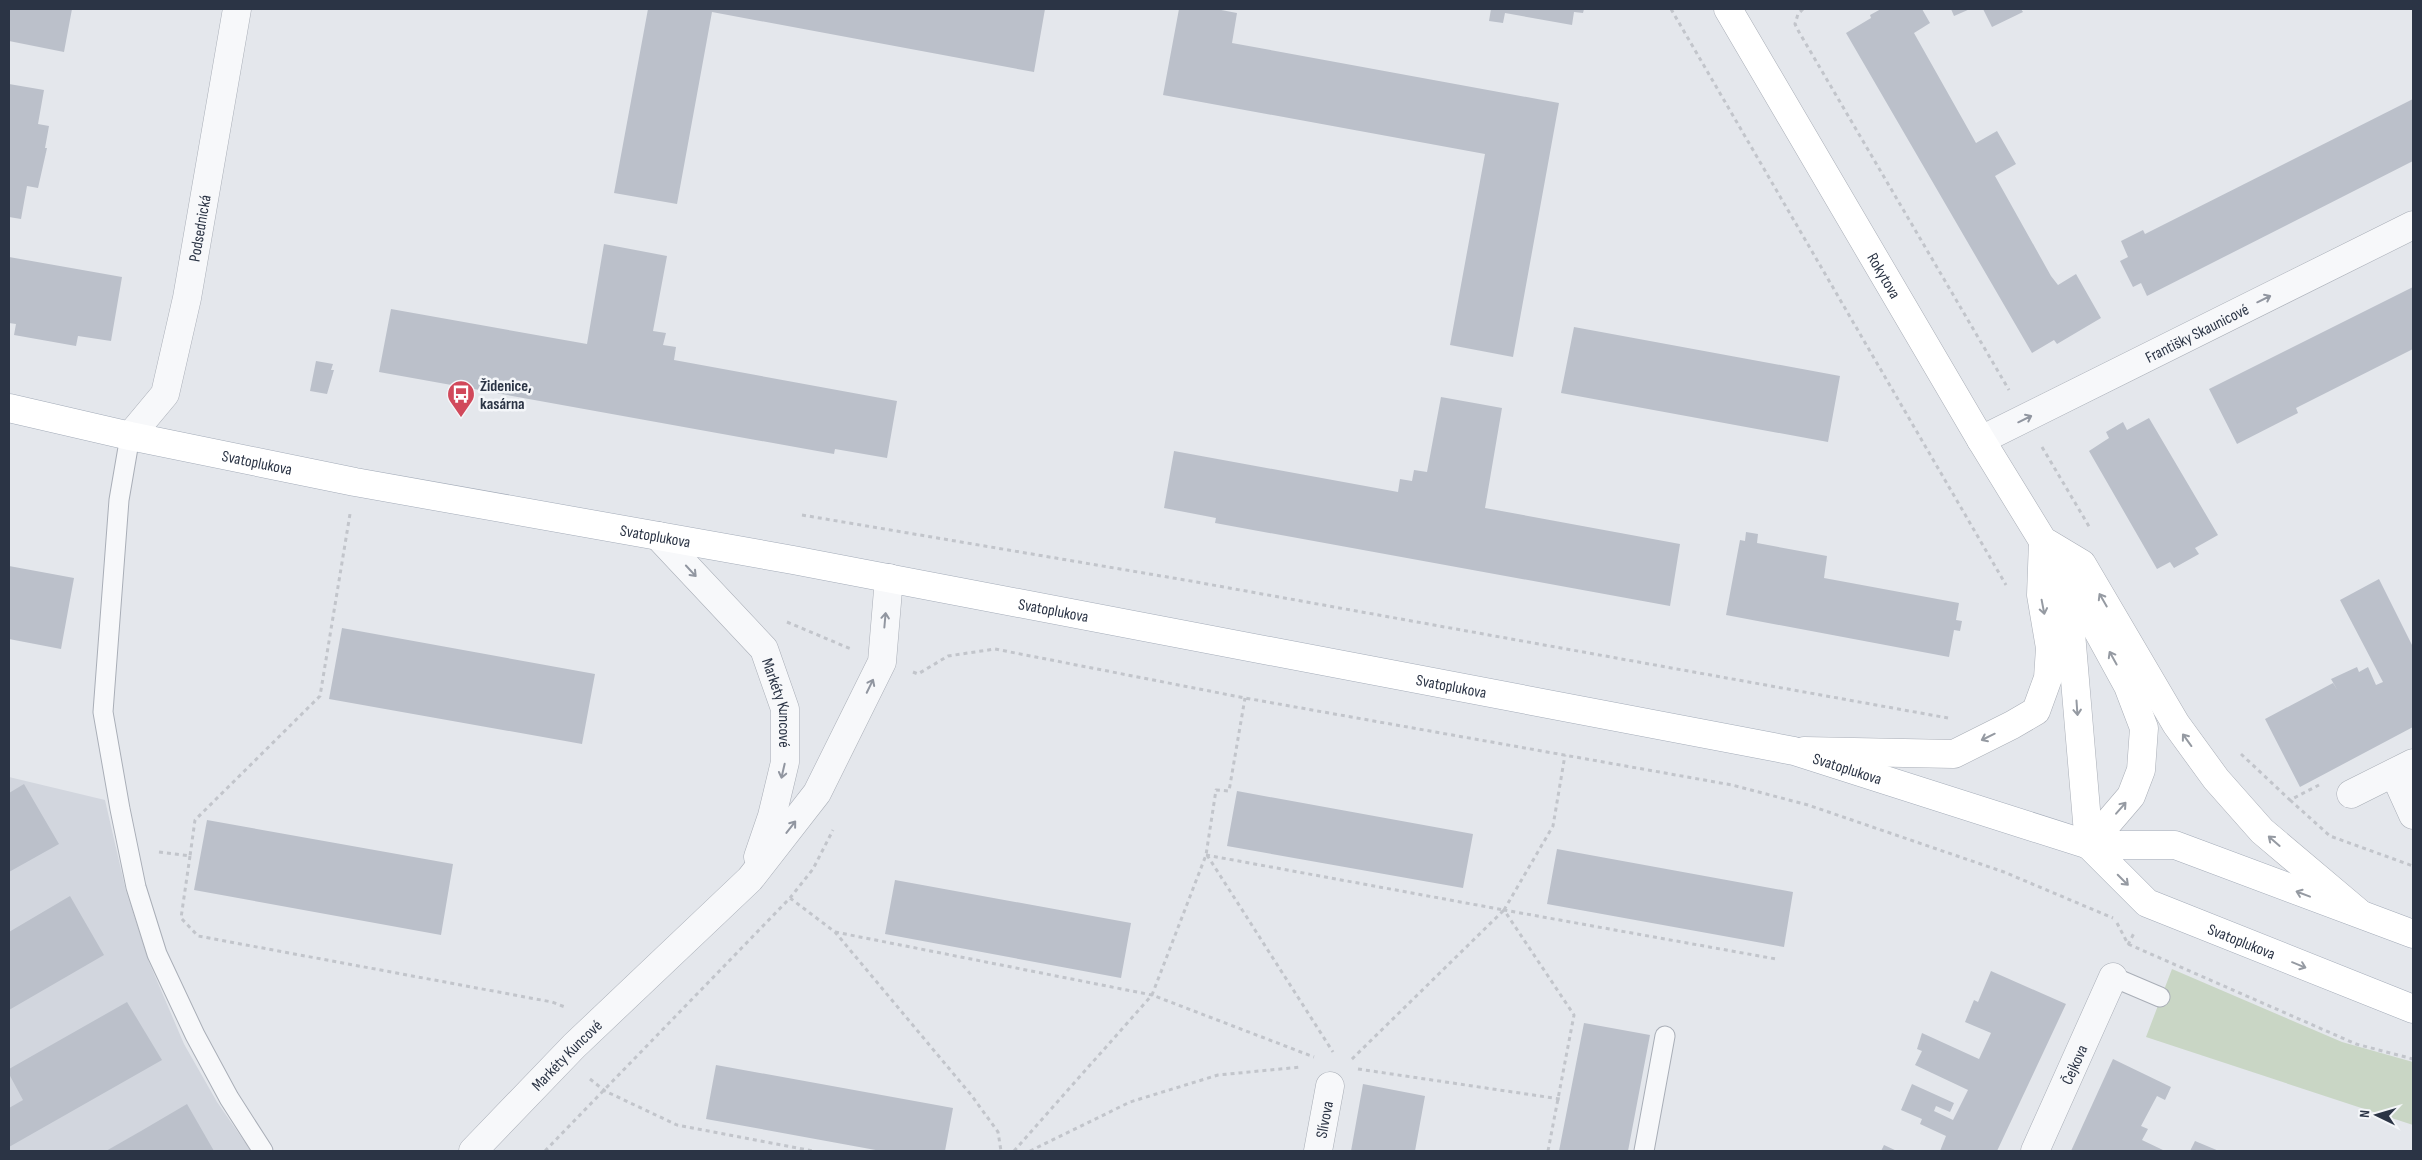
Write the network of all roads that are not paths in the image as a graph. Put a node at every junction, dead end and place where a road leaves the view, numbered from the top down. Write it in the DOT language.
graph roads {
  1 [pos="237,9"];
  2 [pos="1735,11"];
  3 [pos="2413,225"];
  4 [pos="9,408"];
  5 [pos="130,436"];
  6 [pos="1981,440"];
  7 [pos="658,536"];
  8 [pos="2043,541"];
  9 [pos="889,578"];
  10 [pos="1794,751"];
  11 [pos="2404,768"];
  12 [pos="2351,794"];
  13 [pos="2413,815"];
  14 [pos="2089,845"];
  15 [pos="750,879"];
  16 [pos="2365,918"];
  17 [pos="2413,934"];
  18 [pos="2113,977"];
  19 [pos="2160,997"];
  20 [pos="2413,1009"];
  21 [pos="1665,1036"];
  22 [pos="1330,1086"];
  23 [pos="264,1151"];
  24 [pos="473,1151"];
  25 [pos="1318,1151"];
  26 [pos="1644,1151"];
  27 [pos="2035,1151"];
  1 -- 5 [label="street, Podsednická"];
  2 -- 6 [label="main road, Rokytova"];
  6 -- 3 [label="street, Františky Skaunicové, one-way"];
  4 -- 5 [label="main road, Svatoplukova"];
  5 -- 7 [label="main road, Svatoplukova"];
  5 -- 23 [label="lane"];
  6 -- 8 [label="main road, Rokytova"];
  7 -- 9 [label="main road, Svatoplukova"];
  7 -- 15 [label="street, Markéty Kuncové, one-way"];
  8 -- 10 [label="main road, one-way"];
  8 -- 14 [label="main road, one-way"];
  14 -- 8 [label="main road, one-way"];
  16 -- 8 [label="main road, one-way"];
  9 -- 10 [label="main road, Svatoplukova"];
  15 -- 9 [label="street, Markéty Kuncové, one-way"];
  10 -- 14 [label="main road, Svatoplukova"];
  11 -- 12 [label="street"];
  11 -- 13 [label="street"];
  16 -- 14 [label="main road, Svatoplukova, one-way"];
  14 -- 20 [label="main road, Svatoplukova, one-way"];
  15 -- 24 [label="street, Markéty Kuncové"];
  16 -- 17 [label="main road, Svatoplukova"];
  18 -- 19 [label="lane"];
  18 -- 27 [label="street, Čejkova"];
  21 -- 26 [label="lane"];
  22 -- 25 [label="street, Slívova"];
}
